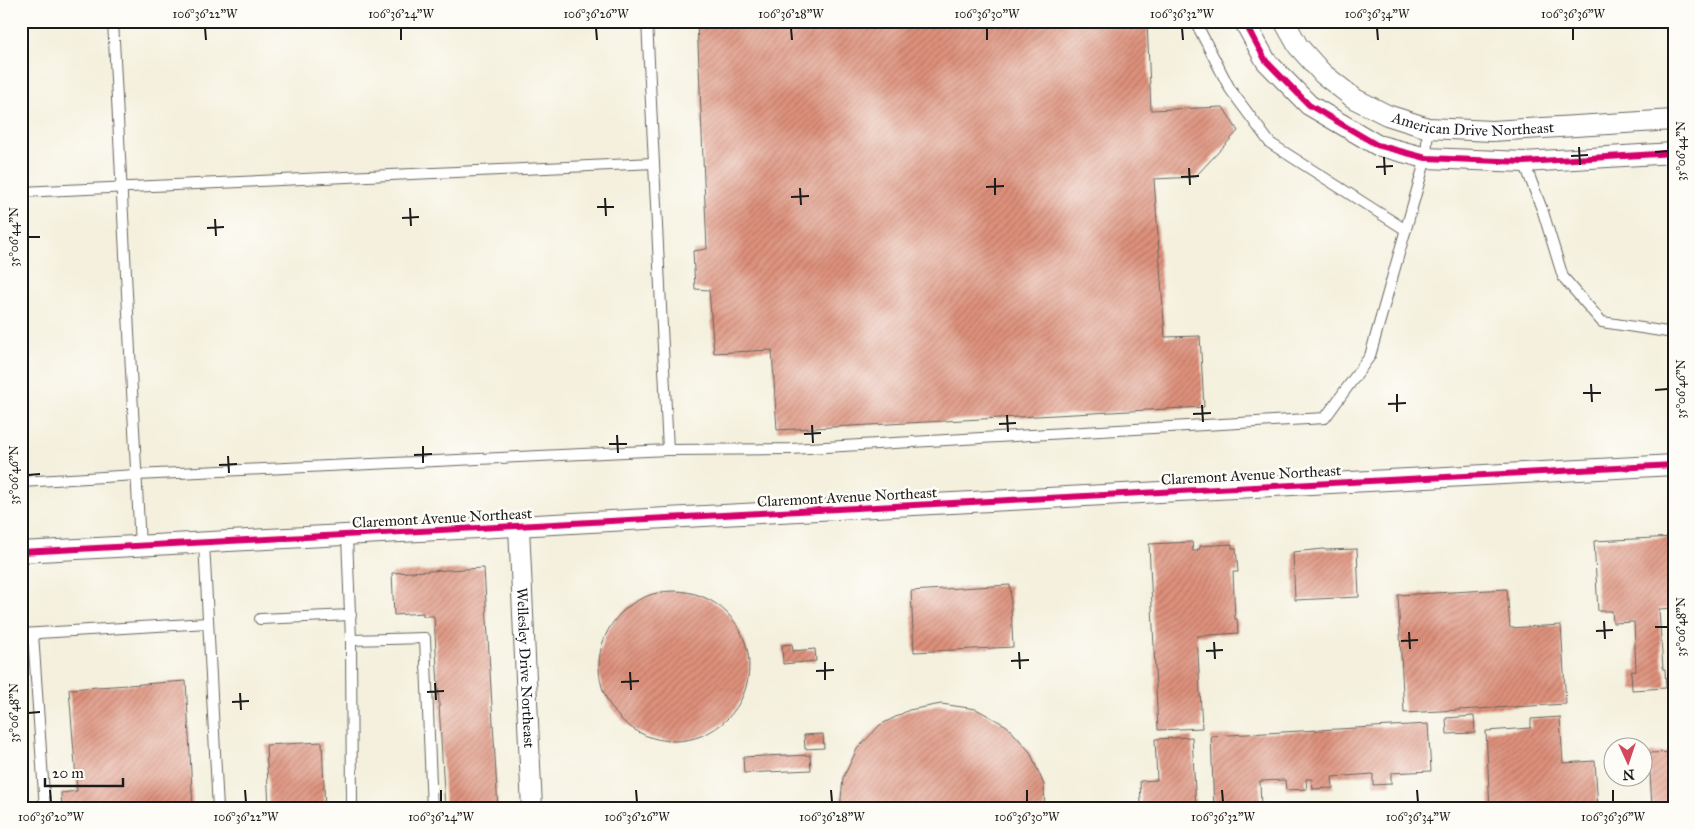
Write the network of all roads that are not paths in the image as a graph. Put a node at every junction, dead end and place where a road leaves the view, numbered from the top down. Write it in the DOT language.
graph roads {
  1 [pos="113,21"];
  2 [pos="647,21"];
  3 [pos="1195,21"];
  4 [pos="1244,21"];
  5 [pos="1284,21"];
  6 [pos="1674,120"];
  7 [pos="1428,128"];
  8 [pos="1674,153"];
  9 [pos="1426,158"];
  10 [pos="1524,162"];
  11 [pos="654,163"];
  12 [pos="122,187"];
  13 [pos="21,192"];
  14 [pos="1406,230"];
  15 [pos="1674,333"];
  16 [pos="668,450"];
  17 [pos="1674,465"];
  18 [pos="136,475"];
  19 [pos="21,482"];
  20 [pos="519,527"];
  21 [pos="347,536"];
  22 [pos="204,543"];
  23 [pos="140,546"];
  24 [pos="21,552"];
  25 [pos="351,615"];
  26 [pos="260,619"];
  27 [pos="208,623"];
  28 [pos="21,634"];
  29 [pos="33,634"];
  30 [pos="351,640"];
  31 [pos="45,809"];
  32 [pos="218,809"];
  33 [pos="352,809"];
  34 [pos="432,809"];
  35 [pos="532,809"];
  1 -- 12 [label="lane"];
  2 -- 11 [label="lane"];
  3 -- 14 [label="lane"];
  4 -- 9 [label="street"];
  5 -- 7 [label="street, American Drive Northeast"];
  6 -- 7 [label="street, American Drive Northeast"];
  7 -- 9 [label="lane"];
  8 -- 10 [label="street"];
  9 -- 10 [label="street"];
  9 -- 14 [label="lane"];
  10 -- 15 [label="lane"];
  11 -- 12 [label="lane"];
  11 -- 16 [label="lane"];
  12 -- 13 [label="lane"];
  12 -- 18 [label="lane"];
  14 -- 16 [label="lane"];
  16 -- 18 [label="lane"];
  17 -- 20 [label="street, Claremont Avenue Northeast"];
  18 -- 19 [label="lane"];
  18 -- 23 [label="lane"];
  20 -- 21 [label="street, Claremont Avenue Northeast"];
  20 -- 35 [label="street, Wellesley Drive Northeast"];
  21 -- 22 [label="street, Claremont Avenue Northeast"];
  21 -- 25 [label="lane"];
  22 -- 23 [label="street, Claremont Avenue Northeast"];
  22 -- 27 [label="lane"];
  23 -- 24 [label="street, Claremont Avenue Northeast"];
  25 -- 26 [label="lane"];
  25 -- 30 [label="lane"];
  27 -- 29 [label="lane"];
  27 -- 32 [label="lane"];
  28 -- 29 [label="lane"];
  29 -- 31 [label="lane"];
  30 -- 33 [label="lane"];
  30 -- 34 [label="lane"];
}
